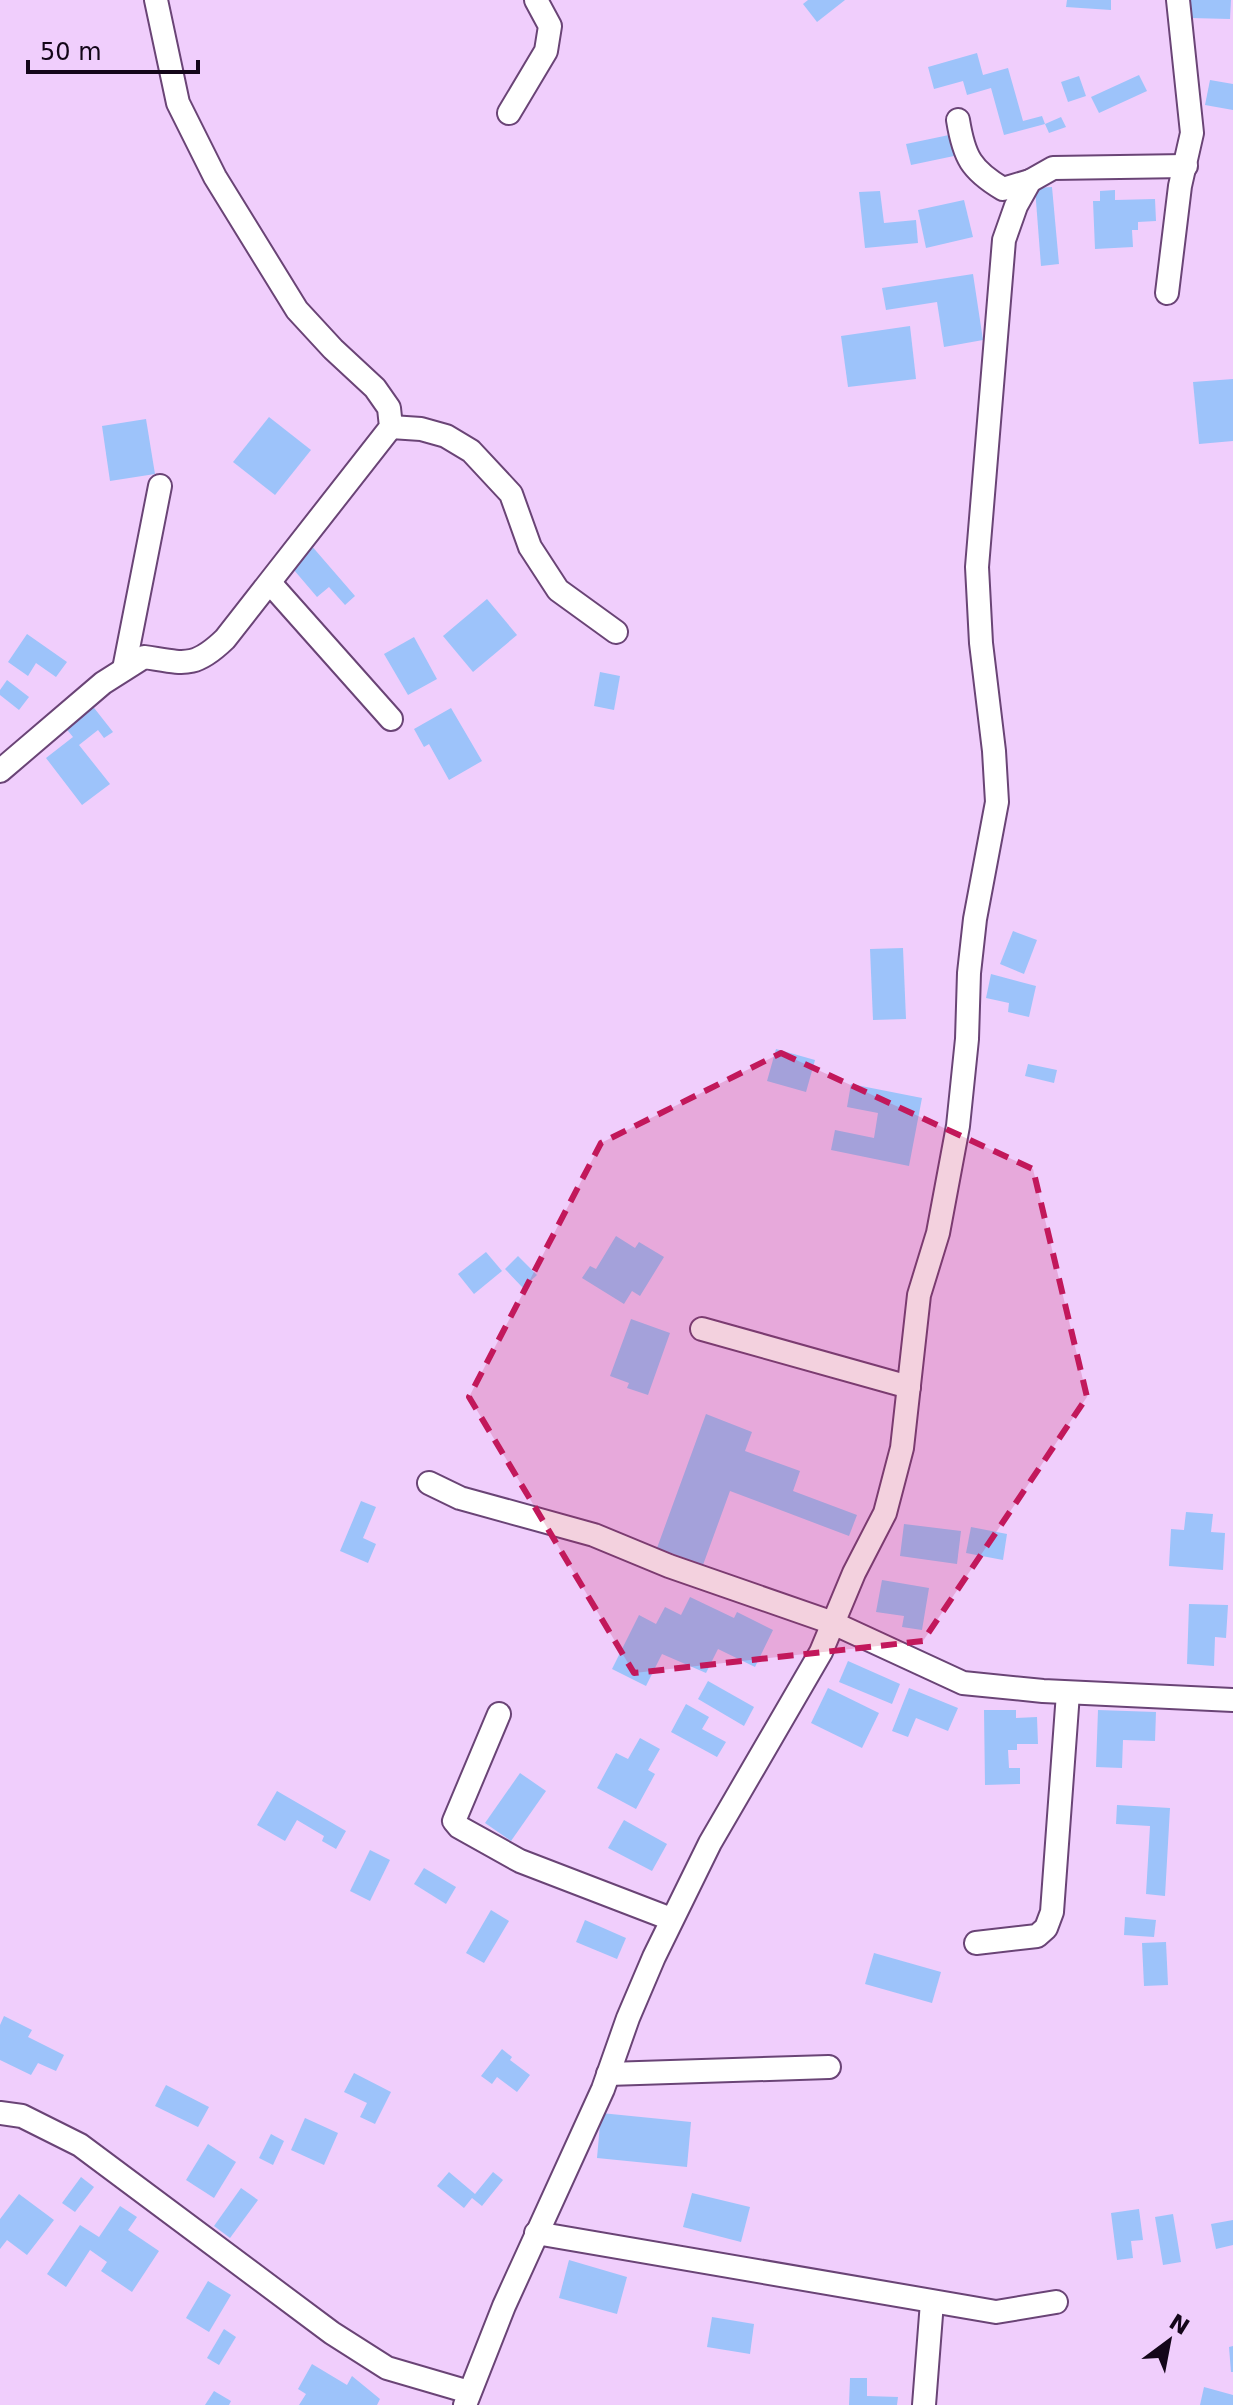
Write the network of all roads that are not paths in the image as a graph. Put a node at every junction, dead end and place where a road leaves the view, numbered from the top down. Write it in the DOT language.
graph roads {
  1 [pos="156,0"];
  2 [pos="536,0"];
  3 [pos="1178,0"];
  4 [pos="509,113"];
  5 [pos="958,120"];
  6 [pos="1186,166"];
  7 [pos="1030,181"];
  8 [pos="1167,293"];
  9 [pos="391,427"];
  10 [pos="160,486"];
  11 [pos="270,583"];
  12 [pos="616,632"];
  13 [pos="124,669"];
  14 [pos="391,719"];
  15 [pos="0,771"];
  16 [pos="702,1329"];
  17 [pos="909,1387"];
  18 [pos="429,1483"];
  19 [pos="833,1623"];
  20 [pos="1068,1693"];
  21 [pos="1233,1700"];
  22 [pos="499,1714"];
  23 [pos="671,1919"];
  24 [pos="976,1943"];
  25 [pos="829,2067"];
  26 [pos="608,2074"];
  27 [pos="0,2113"];
  28 [pos="536,2233"];
  29 [pos="932,2302"];
  30 [pos="1056,2302"];
  31 [pos="467,2399"];
  32 [pos="924,2405"];
  1 -- 9 [label="street"];
  2 -- 4 [label="street"];
  3 -- 6 [label="street"];
  5 -- 7 [label="street"];
  6 -- 7 [label="street"];
  6 -- 8 [label="street"];
  7 -- 17 [label="street"];
  9 -- 11 [label="street"];
  9 -- 12 [label="street"];
  10 -- 13 [label="street"];
  11 -- 13 [label="street"];
  11 -- 14 [label="street"];
  13 -- 15 [label="street"];
  16 -- 17 [label="street"];
  17 -- 19 [label="street"];
  18 -- 19 [label="street"];
  19 -- 20 [label="street"];
  19 -- 23 [label="street"];
  20 -- 21 [label="street"];
  20 -- 24 [label="street"];
  22 -- 23 [label="street"];
  23 -- 26 [label="street"];
  25 -- 26 [label="street"];
  26 -- 28 [label="street"];
  27 -- 31 [label="street"];
  28 -- 29 [label="street"];
  28 -- 31 [label="street"];
  29 -- 30 [label="street"];
  29 -- 32 [label="street"];
}
